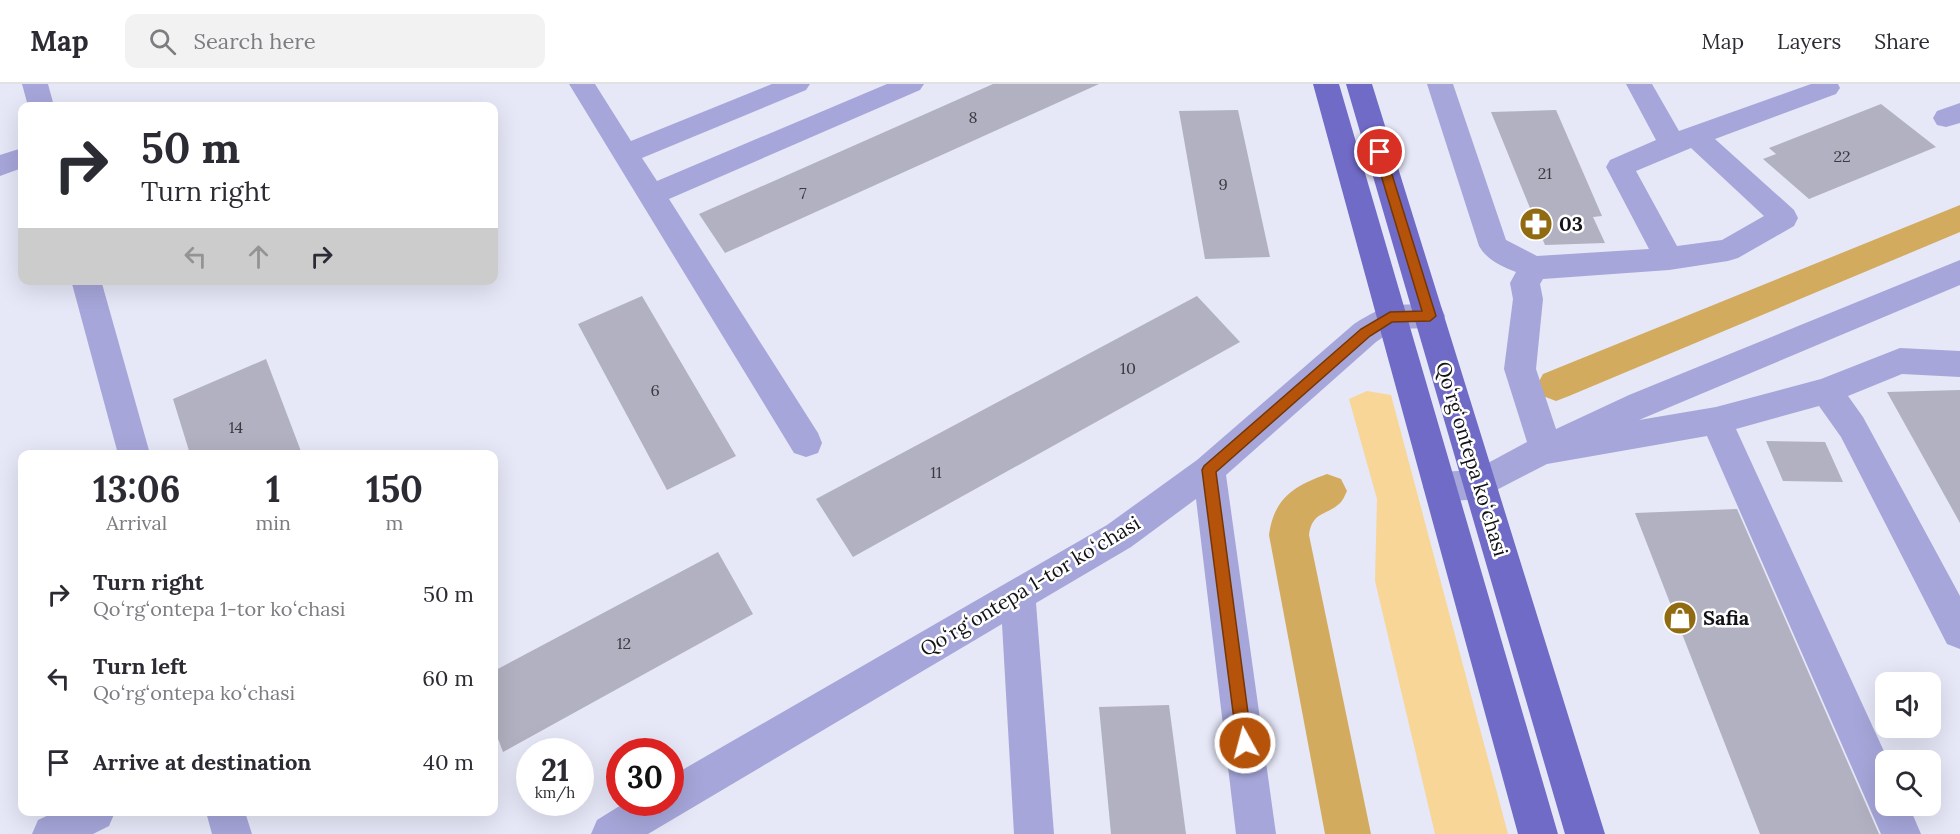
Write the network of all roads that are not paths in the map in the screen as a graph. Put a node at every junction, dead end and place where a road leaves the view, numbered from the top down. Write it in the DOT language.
graph roads {
  1 [pos="35,84"];
  2 [pos="582,84"];
  3 [pos="797,84"];
  4 [pos="911,84"];
  5 [pos="1326,84"];
  6 [pos="1359,84"];
  7 [pos="1440,84"];
  8 [pos="1639,84"];
  9 [pos="1825,84"];
  10 [pos="39,102"];
  11 [pos="1684,140"];
  12 [pos="626,154"];
  13 [pos="18,159"];
  14 [pos="0,166"];
  15 [pos="651,195"];
  16 [pos="1669,258"];
  17 [pos="1534,268"];
  18 [pos="1960,272"];
  19 [pos="87,285"];
  20 [pos="1430,316"];
  21 [pos="1390,317"];
  22 [pos="1960,364"];
  23 [pos="1826,391"];
  24 [pos="1716,421"];
  25 [pos="806,443"];
  26 [pos="133,450"];
  27 [pos="1546,450"];
  28 [pos="1209,470"];
  29 [pos="1479,484"];
  30 [pos="1440,487"];
  31 [pos="1018,596"];
  32 [pos="1960,632"];
  33 [pos="1875,775"];
  34 [pos="684,791"];
  35 [pos="87,816"];
  36 [pos="227,816"];
  37 [pos="641,816"];
  38 [pos="1893,816"];
  39 [pos="52,834"];
  40 [pos="232,834"];
  41 [pos="611,834"];
  42 [pos="1034,834"];
  43 [pos="1256,834"];
  44 [pos="1538,834"];
  45 [pos="1585,834"];
  46 [pos="1901,834"];
  1 -- 10 [label="street"];
  2 -- 12 [label="street"];
  3 -- 12 [label="street"];
  4 -- 15 [label="street"];
  5 -- 21 [label="main road, Qoʻrgʻontepa koʻchasi"];
  6 -- 20 [label="main road, Qoʻrgʻontepa koʻchasi"];
  7 -- 17 [label="street"];
  8 -- 11 [label="street"];
  9 -- 11 [label="street"];
  11 -- 16 [label="street"];
  11 -- 16 [label="street"];
  12 -- 15 [label="street"];
  13 -- 14 [label="street"];
  15 -- 25 [label="street"];
  16 -- 17 [label="street"];
  17 -- 27 [label="street"];
  18 -- 27 [label="street"];
  19 -- 26 [label="street"];
  20 -- 21 [label="street"];
  20 -- 29 [label="main road, Qoʻrgʻontepa koʻchasi"];
  21 -- 28 [label="street, Qoʻrgʻontepa 1-tor koʻchasi"];
  21 -- 30 [label="main road, Qoʻrgʻontepa koʻchasi"];
  22 -- 23 [label="street"];
  23 -- 24 [label="street"];
  23 -- 32 [label="street"];
  24 -- 27 [label="street"];
  24 -- 33 [label="street"];
  27 -- 29 [label="street"];
  28 -- 31 [label="street, Qoʻrgʻontepa 1-tor koʻchasi"];
  28 -- 43 [label="street"];
  29 -- 30 [label="street"];
  29 -- 45 [label="main road, Qoʻrgʻontepa koʻchasi"];
  30 -- 44 [label="main road, Qoʻrgʻontepa koʻchasi"];
  31 -- 34 [label="street, Qoʻrgʻontepa 1-tor koʻchasi"];
  31 -- 42 [label="street"];
  35 -- 39 [label="street"];
  36 -- 40 [label="street"];
  37 -- 41 [label="street"];
  38 -- 46 [label="street"];
}
